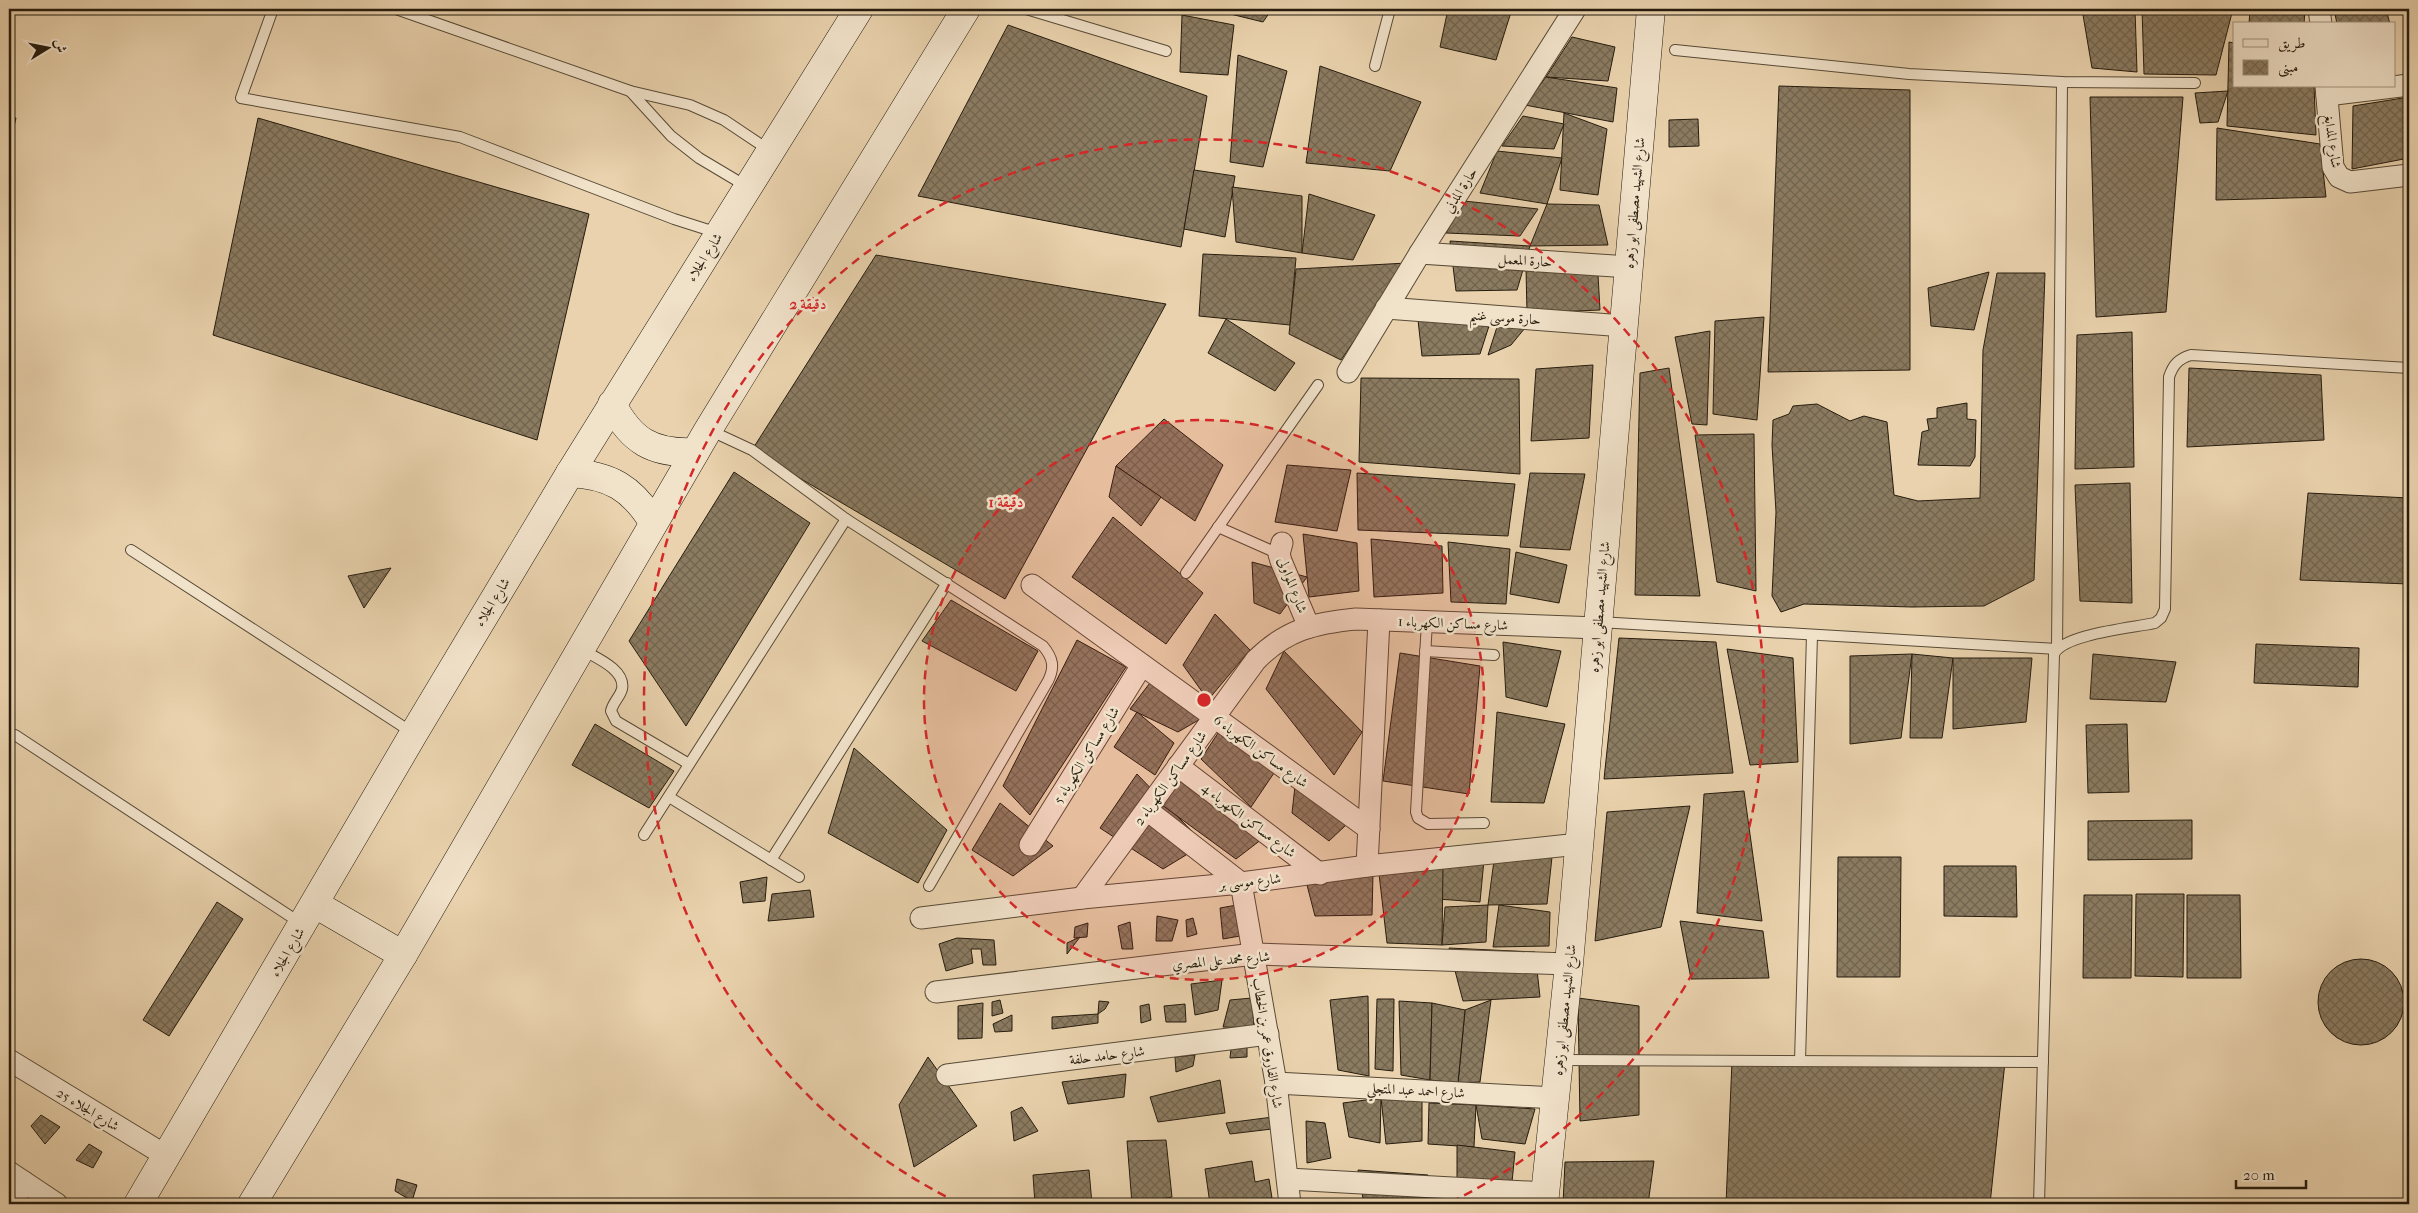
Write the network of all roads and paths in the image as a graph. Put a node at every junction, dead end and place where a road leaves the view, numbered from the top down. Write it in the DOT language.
graph roads {
  1 [pos="273,9"];
  2 [pos="396,9"];
  3 [pos="859,9"];
  4 [pos="966,9"];
  5 [pos="1026,9"];
  6 [pos="1390,9"];
  7 [pos="1575,9"];
  8 [pos="1651,9"];
  9 [pos="2319,9"];
  10 [pos="2320,22"];
  11 [pos="1675,50"];
  12 [pos="1166,51"];
  13 [pos="1375,66"];
  14 [pos="2062,82"];
  15 [pos="2195,83"];
  16 [pos="2409,85"];
  17 [pos="2396,86"];
  18 [pos="2368,88"];
  19 [pos="630,91"];
  20 [pos="2326,91"];
  21 [pos="771,151"];
  22 [pos="2409,175"];
  23 [pos="748,187"];
  24 [pos="719,233"];
  25 [pos="1420,253"];
  26 [pos="1629,267"];
  27 [pos="1386,308"];
  28 [pos="1624,326"];
  29 [pos="2409,368"];
  30 [pos="1348,372"];
  31 [pos="1318,385"];
  32 [pos="612,404"];
  33 [pos="701,441"];
  34 [pos="570,473"];
  35 [pos="846,519"];
  36 [pos="653,522"];
  37 [pos="1218,527"];
  38 [pos="1280,549"];
  39 [pos="131,550"];
  40 [pos="1186,573"];
  41 [pos="946,584"];
  42 [pos="1032,585"];
  43 [pos="1380,620"];
  44 [pos="1427,622"];
  45 [pos="1598,625"];
  46 [pos="1309,627"];
  47 [pos="1812,635"];
  48 [pos="580,648"];
  49 [pos="2056,649"];
  50 [pos="1425,651"];
  51 [pos="1494,655"];
  52 [pos="1142,665"];
  53 [pos="1214,717"];
  54 [pos="414,733"];
  55 [pos="15,735"];
  56 [pos="689,764"];
  57 [pos="1178,766"];
  58 [pos="669,797"];
  59 [pos="1147,810"];
  60 [pos="1484,823"];
  61 [pos="1369,829"];
  62 [pos="644,835"];
  63 [pos="1030,844"];
  64 [pos="1579,844"];
  65 [pos="771,860"];
  66 [pos="1367,866"];
  67 [pos="1320,874"];
  68 [pos="799,877"];
  69 [pos="1242,883"];
  70 [pos="929,886"];
  71 [pos="1082,898"];
  72 [pos="309,914"];
  73 [pos="921,918"];
  74 [pos="1254,954"];
  75 [pos="403,955"];
  76 [pos="1569,964"];
  77 [pos="936,992"];
  78 [pos="1268,1034"];
  79 [pos="9,1060"];
  80 [pos="1559,1060"];
  81 [pos="1800,1061"];
  82 [pos="2043,1062"];
  83 [pos="947,1075"];
  84 [pos="1276,1083"];
  85 [pos="1555,1098"];
  86 [pos="168,1157"];
  87 [pos="16,1177"];
  88 [pos="1288,1179"];
  89 [pos="1438,1196"];
  90 [pos="1545,1199"];
  91 [pos="12,1204"];
  92 [pos="57,1204"];
  93 [pos="138,1204"];
  94 [pos="252,1204"];
  95 [pos="1290,1204"];
  96 [pos="2039,1204"];
  1 -- 24 [label="lane"];
  2 -- 19 [label="lane"];
  3 -- 21 [label="main road, شارع الجلاء"];
  4 -- 33 [label="main road"];
  5 -- 12 [label="lane"];
  6 -- 13 [label="lane"];
  7 -- 25 [label="street, حارة المدني"];
  8 -- 26 [label="main road, شارع الشهيد مصطفى ابو زهره"];
  9 -- 10 [label="street"];
  11 -- 14 [label="lane"];
  14 -- 15 [label="lane"];
  14 -- 49 [label="lane"];
  16 -- 17 [label="street"];
  18 -- 20 [label="street"];
  19 -- 21 [label="lane"];
  19 -- 23 [label="lane"];
  20 -- 22 [label="street, شارع المدابغ"];
  21 -- 23 [label="main road, شارع الجلاء"];
  23 -- 24 [label="main road, شارع الجلاء"];
  24 -- 32 [label="main road, شارع الجلاء"];
  25 -- 26 [label="street, حارة المعمل"];
  25 -- 27 [label="street, حارة المدني"];
  26 -- 28 [label="main road, شارع الشهيد مصطفى ابو زهره"];
  27 -- 28 [label="street, حارة موسى غنيم"];
  27 -- 30 [label="street, حارة المدني"];
  28 -- 45 [label="main road, شارع الشهيد مصطفى ابو زهره"];
  29 -- 49 [label="lane"];
  31 -- 37 [label="lane"];
  32 -- 33 [label="main road"];
  32 -- 34 [label="main road, شارع الجلاء"];
  33 -- 35 [label="lane"];
  33 -- 36 [label="main road"];
  34 -- 36 [label="main road"];
  34 -- 54 [label="main road, شارع الجلاء"];
  35 -- 41 [label="lane"];
  35 -- 56 [label="lane"];
  36 -- 48 [label="main road"];
  37 -- 38 [label="lane"];
  37 -- 40 [label="lane"];
  38 -- 46 [label="street, شارع المواولى"];
  39 -- 54 [label="lane"];
  41 -- 65 [label="lane"];
  41 -- 70 [label="lane"];
  42 -- 52 [label="street, شارع مساكن الكهرباء 6"];
  43 -- 44 [label="street, شارع مساكن الكهرباء 1"];
  43 -- 46 [label="street, شارع مساكن الكهرباء 1"];
  43 -- 61 [label="street"];
  44 -- 45 [label="street, شارع مساكن الكهرباء 1"];
  44 -- 50 [label="lane"];
  45 -- 47 [label="lane"];
  45 -- 64 [label="main road, شارع الشهيد مصطفى ابو زهره"];
  46 -- 53 [label="street, شارع مساكن الكهرباء 2"];
  47 -- 49 [label="lane"];
  47 -- 81 [label="lane"];
  48 -- 56 [label="lane"];
  48 -- 75 [label="main road"];
  49 -- 82 [label="lane"];
  50 -- 51 [label="lane"];
  50 -- 60 [label="lane"];
  52 -- 53 [label="street, شارع مساكن الكهرباء 6"];
  52 -- 63 [label="street, شارع مساكن الكهرباء 5"];
  53 -- 57 [label="street, شارع مساكن الكهرباء 2"];
  53 -- 61 [label="street, شارع مساكن الكهرباء 6"];
  54 -- 72 [label="main road, شارع الجلاء"];
  55 -- 72 [label="lane"];
  56 -- 58 [label="lane"];
  57 -- 59 [label="street, شارع مساكن الكهرباء 2"];
  57 -- 67 [label="street, شارع مساكن الكهرباء 4"];
  58 -- 62 [label="lane"];
  58 -- 65 [label="lane"];
  59 -- 69 [label="street"];
  59 -- 71 [label="street, شارع مساكن الكهرباء 2"];
  61 -- 66 [label="street"];
  64 -- 66 [label="street, شارع موسى بر"];
  64 -- 76 [label="main road, شارع الشهيد مصطفى ابو زهره"];
  65 -- 68 [label="lane"];
  66 -- 67 [label="street, شارع موسى بر"];
  67 -- 69 [label="street, شارع موسى بر"];
  69 -- 71 [label="street, شارع موسى بر"];
  69 -- 74 [label="street, شارع الفاروق عمر بن الخطاب"];
  71 -- 73 [label="street, شارع موسى بر"];
  72 -- 75 [label="main road"];
  72 -- 86 [label="main road, شارع الجلاء"];
  74 -- 76 [label="street, شارع محمد على المصري"];
  74 -- 77 [label="street, شارع محمد على المصري"];
  74 -- 78 [label="street, شارع الفاروق عمر بن الخطاب"];
  75 -- 94 [label="main road"];
  76 -- 80 [label="main road, شارع الشهيد مصطفى ابو زهره"];
  78 -- 83 [label="street, شارع حامد حلفة"];
  78 -- 84 [label="street, شارع الفاروق عمر بن الخطاب"];
  79 -- 86 [label="street, شارع الجلاء 25"];
  80 -- 81 [label="lane"];
  80 -- 85 [label="main road, شارع الشهيد مصطفى ابو زهره"];
  81 -- 82 [label="lane"];
  82 -- 96 [label="lane"];
  84 -- 85 [label="street, شارع احمد عبد المتجلي"];
  84 -- 88 [label="street, شارع الفاروق عمر بن الخطاب"];
  85 -- 90 [label="main road, شارع الشهيد مصطفى ابو زهره"];
  86 -- 93 [label="main road, شارع الجلاء"];
  87 -- 91 [label="street"];
  87 -- 92 [label="street"];
  88 -- 89 [label="street"];
  88 -- 95 [label="street, شارع الفاروق عمر بن الخطاب"];
  89 -- 90 [label="street"];
}
